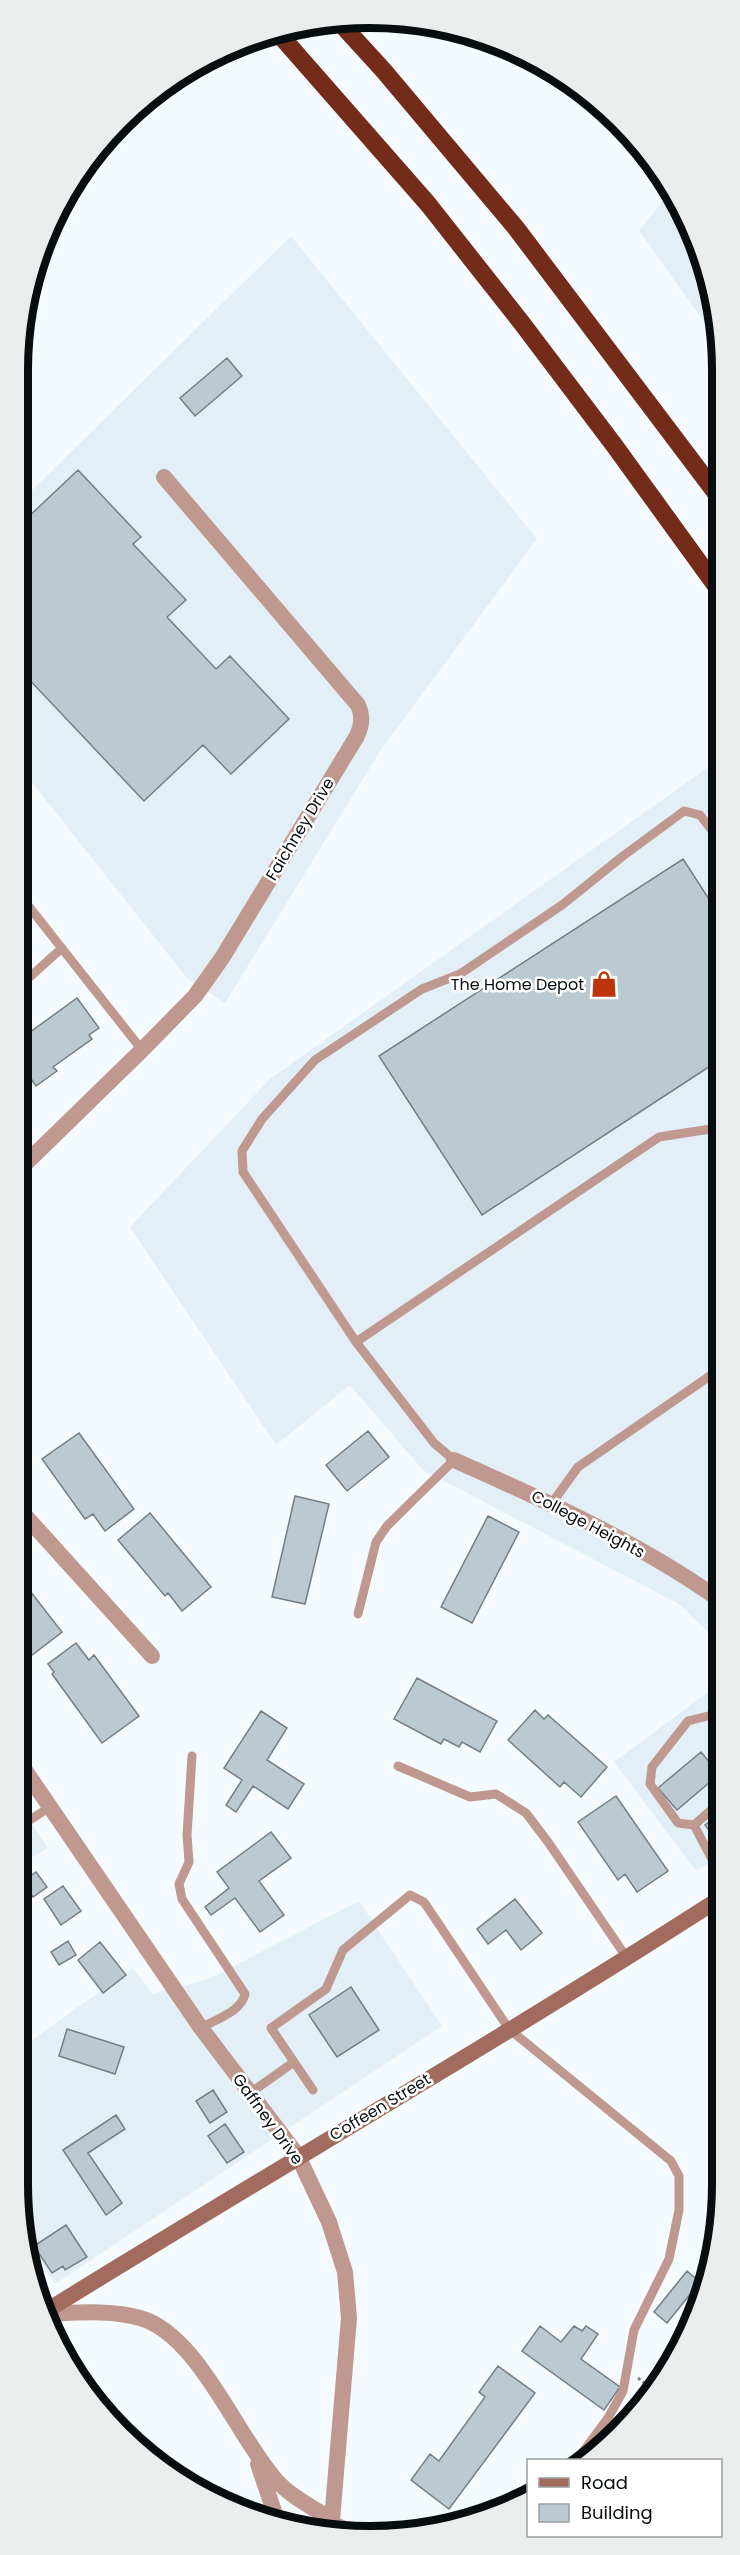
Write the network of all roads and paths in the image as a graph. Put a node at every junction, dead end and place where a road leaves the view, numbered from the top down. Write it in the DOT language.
graph roads {
  1 [pos="346,29"];
  2 [pos="284,40"];
  3 [pos="164,477"];
  4 [pos="712,488"];
  5 [pos="712,581"];
  6 [pos="712,830"];
  7 [pos="28,904"];
  8 [pos="62,948"];
  9 [pos="28,979"];
  10 [pos="142,1050"];
  11 [pos="712,1129"];
  12 [pos="28,1161"];
  13 [pos="356,1342"];
  14 [pos="712,1374"];
  15 [pos="454,1460"];
  16 [pos="552,1503"];
  17 [pos="28,1519"];
  18 [pos="712,1595"];
  19 [pos="358,1614"];
  20 [pos="152,1656"];
  21 [pos="712,1715"];
  22 [pos="192,1756"];
  23 [pos="398,1766"];
  24 [pos="28,1775"];
  25 [pos="50,1807"];
  26 [pos="712,1809"];
  27 [pos="28,1820"];
  28 [pos="694,1825"];
  29 [pos="712,1851"];
  30 [pos="712,1904"];
  31 [pos="627,1958"];
  32 [pos="201,2028"];
  33 [pos="509,2029"];
  34 [pos="294,2061"];
  35 [pos="313,2090"];
  36 [pos="250,2092"];
  37 [pos="298,2156"];
  38 [pos="52,2309"];
  39 [pos="53,2314"];
  40 [pos="250,2443"];
  41 [pos="583,2452"];
  42 [pos="274,2513"];
  43 [pos="330,2524"];
  44 [pos="332,2525"];
  1 -- 4 [label="highway"];
  2 -- 5 [label="highway"];
  3 -- 10 [label="street, Faichney Drive"];
  6 -- 13 [label="lane"];
  7 -- 8 [label="lane"];
  8 -- 9 [label="lane"];
  8 -- 10 [label="lane"];
  10 -- 12 [label="street, Faichney Drive"];
  11 -- 13 [label="lane"];
  13 -- 15 [label="lane"];
  14 -- 16 [label="lane"];
  15 -- 16 [label="street, College Heights"];
  15 -- 19 [label="lane"];
  16 -- 18 [label="street, College Heights"];
  17 -- 20 [label="street"];
  21 -- 28 [label="lane"];
  22 -- 32 [label="lane"];
  23 -- 31 [label="lane"];
  24 -- 25 [label="street, Gaffney Drive"];
  25 -- 27 [label="lane"];
  25 -- 32 [label="street, Gaffney Drive"];
  26 -- 28 [label="lane"];
  28 -- 29 [label="lane"];
  30 -- 31 [label="main road, Coffeen Street"];
  31 -- 33 [label="main road, Coffeen Street"];
  32 -- 36 [label="street, Gaffney Drive"];
  33 -- 34 [label="lane"];
  33 -- 37 [label="main road, Coffeen Street"];
  33 -- 41 [label="lane"];
  34 -- 35 [label="lane"];
  34 -- 36 [label="lane"];
  36 -- 37 [label="street, Gaffney Drive"];
  37 -- 38 [label="main road, Coffeen Street"];
  37 -- 44 [label="street, Gaffney Drive"];
  39 -- 40 [label="street"];
  40 -- 42 [label="street"];
  40 -- 43 [label="street"];
}
